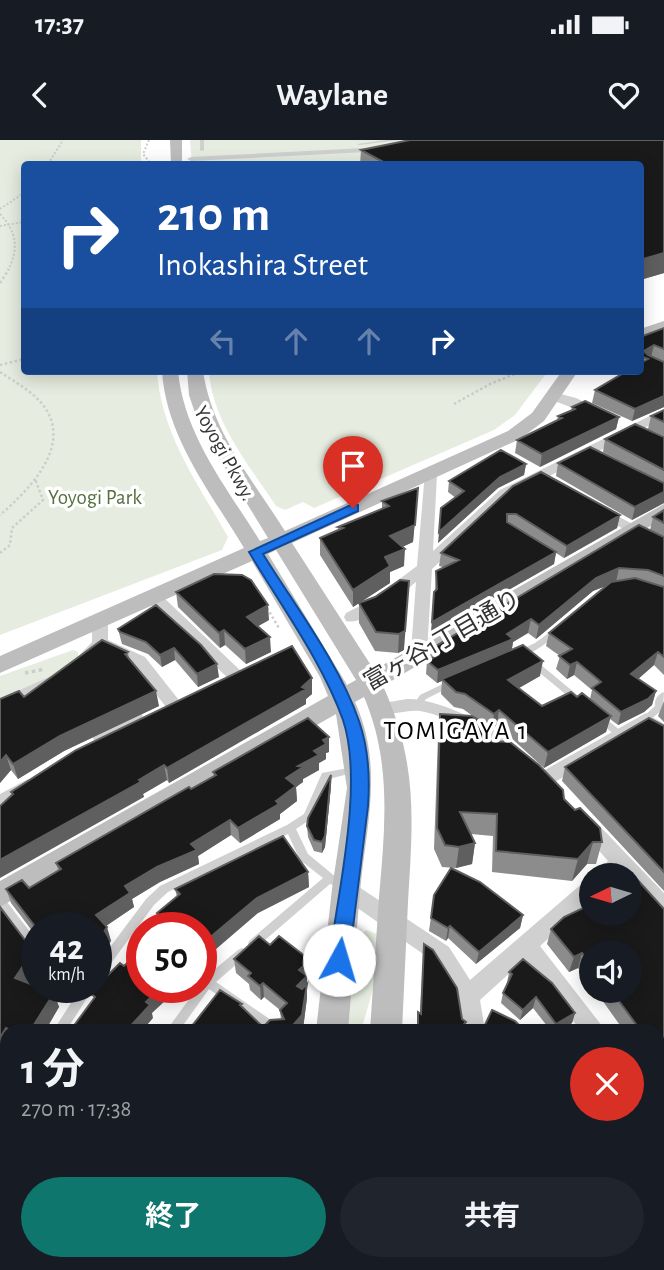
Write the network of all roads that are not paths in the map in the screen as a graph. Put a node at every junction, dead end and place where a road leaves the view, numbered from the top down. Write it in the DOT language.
graph roads {
  1 [pos="176,140"];
  2 [pos="202,140"];
  3 [pos="400,143"];
  4 [pos="359,144"];
  5 [pos="202,150"];
  6 [pos="191,159"];
  7 [pos="177,161"];
  8 [pos="664,326"];
  9 [pos="644,334"];
  10 [pos="170,375"];
  11 [pos="196,375"];
  12 [pos="567,375"];
  13 [pos="553,396"];
  14 [pos="664,413"];
  15 [pos="628,426"];
  16 [pos="522,465"];
  17 [pos="430,475"];
  18 [pos="546,479"];
  19 [pos="587,503"];
  20 [pos="664,510"];
  21 [pos="630,529"];
  22 [pos="280,540"];
  23 [pos="664,547"];
  24 [pos="255,552"];
  25 [pos="426,566"];
  26 [pos="154,598"];
  27 [pos="352,617"];
  28 [pos="561,626"];
  29 [pos="100,633"];
  30 [pos="31,650"];
  31 [pos="419,652"];
  32 [pos="521,653"];
  33 [pos="0,657"];
  34 [pos="509,658"];
  35 [pos="0,665"];
  36 [pos="237,678"];
  37 [pos="460,678"];
  38 [pos="370,683"];
  39 [pos="664,695"];
  40 [pos="342,698"];
  41 [pos="418,704"];
  42 [pos="0,706"];
  43 [pos="383,708"];
  44 [pos="646,719"];
  45 [pos="664,734"];
  46 [pos="620,735"];
  47 [pos="98,741"];
  48 [pos="359,770"];
  49 [pos="41,778"];
  50 [pos="543,780"];
  51 [pos="0,807"];
  52 [pos="290,828"];
  53 [pos="622,861"];
  54 [pos="620,863"];
  55 [pos="338,884"];
  56 [pos="0,895"];
  57 [pos="579,898"];
  58 [pos="0,901"];
  59 [pos="664,907"];
  60 [pos="393,918"];
  61 [pos="21,929"];
  62 [pos="526,944"];
  63 [pos="112,953"];
  64 [pos="217,975"];
  65 [pos="217,988"];
  66 [pos="468,996"];
  67 [pos="76,1003"];
  68 [pos="193,1003"];
  69 [pos="63,1024"];
  70 [pos="177,1024"];
  71 [pos="267,1024"];
  72 [pos="332,1024"];
  73 [pos="386,1024"];
  74 [pos="473,1024"];
  75 [pos="589,1024"];
  1 -- 7 [label="main road"];
  2 -- 5 [label="lane"];
  3 -- 4 [label="lane"];
  3 -- 6 [label="street"];
  8 -- 9 [label="main road"];
  10 -- 24 [label="main road, Yoyogi Pkwy."];
  11 -- 22 [label="main road, Yoyogi Pkwy."];
  12 -- 13 [label="main road"];
  13 -- 15 [label="street"];
  13 -- 17 [label="main road"];
  14 -- 15 [label="street"];
  15 -- 18 [label="street"];
  16 -- 18 [label="street"];
  17 -- 22 [label="main road"];
  17 -- 25 [label="street"];
  18 -- 25 [label="street"];
  19 -- 21 [label="street"];
  20 -- 21 [label="main road, 富ヶ谷1丁目通り"];
  21 -- 23 [label="street"];
  21 -- 31 [label="main road, 富ヶ谷1丁目通り"];
  22 -- 24 [label="main road"];
  22 -- 38 [label="main road, Yoyogi Pkwy."];
  24 -- 26 [label="main road"];
  24 -- 40 [label="main road, Yoyogi Pkwy."];
  25 -- 27 [label="street"];
  25 -- 31 [label="street"];
  26 -- 29 [label="main road"];
  26 -- 36 [label="street"];
  28 -- 32 [label="lane"];
  29 -- 30 [label="main road"];
  29 -- 42 [label="street"];
  29 -- 47 [label="street"];
  30 -- 33 [label="main road"];
  30 -- 35 [label="main road"];
  31 -- 38 [label="main road, 富ヶ谷1丁目通り"];
  32 -- 34 [label="lane"];
  32 -- 46 [label="lane"];
  37 -- 41 [label="lane"];
  38 -- 40 [label="main road, 富ヶ谷1丁目通り"];
  38 -- 43 [label="main road, Yoyogi Pkwy."];
  39 -- 44 [label="lane"];
  40 -- 48 [label="main road, Yoyogi Pkwy."];
  40 -- 56 [label="main road, 富ヶ谷1丁目通り"];
  41 -- 43 [label="street"];
  41 -- 50 [label="street"];
  43 -- 60 [label="main road, Yoyogi Pkwy."];
  44 -- 45 [label="street"];
  44 -- 46 [label="street"];
  46 -- 50 [label="street"];
  48 -- 52 [label="lane"];
  48 -- 55 [label="main road, Yoyogi Pkwy."];
  49 -- 51 [label="street"];
  50 -- 53 [label="street"];
  52 -- 55 [label="lane"];
  52 -- 63 [label="lane"];
  53 -- 54 [label="street"];
  53 -- 59 [label="street"];
  55 -- 60 [label="street"];
  55 -- 64 [label="lane"];
  55 -- 72 [label="main road, Yoyogi Pkwy."];
  57 -- 62 [label="street"];
  58 -- 61 [label="lane"];
  60 -- 66 [label="street"];
  60 -- 73 [label="main road, Yoyogi Pkwy."];
  62 -- 66 [label="street"];
  62 -- 75 [label="street"];
  65 -- 71 [label="lane"];
  66 -- 74 [label="street"];
  67 -- 69 [label="lane"];
  68 -- 70 [label="lane"];
}
